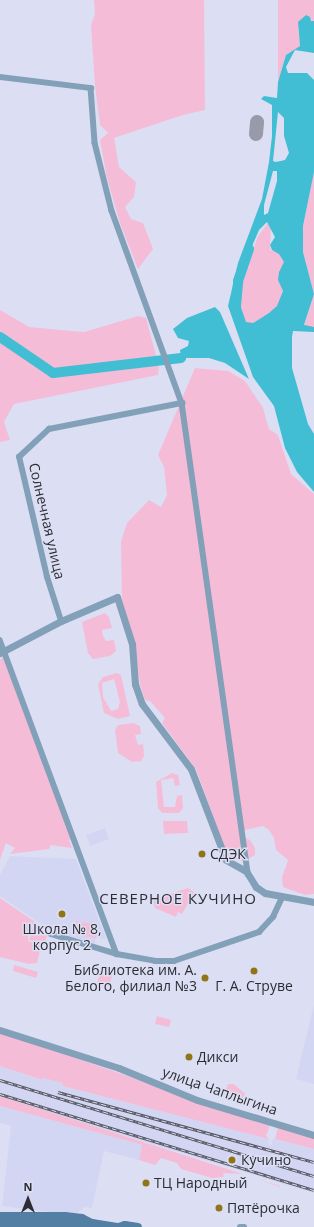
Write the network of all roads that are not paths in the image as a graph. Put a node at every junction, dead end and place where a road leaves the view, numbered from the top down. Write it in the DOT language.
graph roads {
  1 [pos="0,77"];
  2 [pos="182,403"];
  3 [pos="61,621"];
  4 [pos="0,640"];
  5 [pos="2,651"];
  6 [pos="248,874"];
  7 [pos="282,898"];
  8 [pos="314,902"];
  9 [pos="51,934"];
  10 [pos="117,954"];
  11 [pos="0,1030"];
  12 [pos="314,1135"];
  13 [pos="0,1216"];
  14 [pos="0,1223"];
  15 [pos="92,1223"];
  16 [pos="117,1227"];
  17 [pos="138,1227"];
  18 [pos="240,1227"];
  19 [pos="244,1227"];
  1 -- 2 [label="street"];
  2 -- 3 [label="street, Солнечная улица"];
  2 -- 6 [label="street"];
  3 -- 5 [label="street"];
  3 -- 6 [label="street"];
  4 -- 5 [label="street"];
  5 -- 10 [label="street"];
  6 -- 7 [label="street"];
  7 -- 8 [label="street"];
  7 -- 10 [label="street"];
  9 -- 10 [label="street"];
  11 -- 12 [label="street, улица Чаплыгина"];
  13 -- 15 [label="main road"];
  14 -- 15 [label="main road"];
  15 -- 16 [label="main road"];
  16 -- 17 [label="main road"];
  18 -- 19 [label="street"];
}
